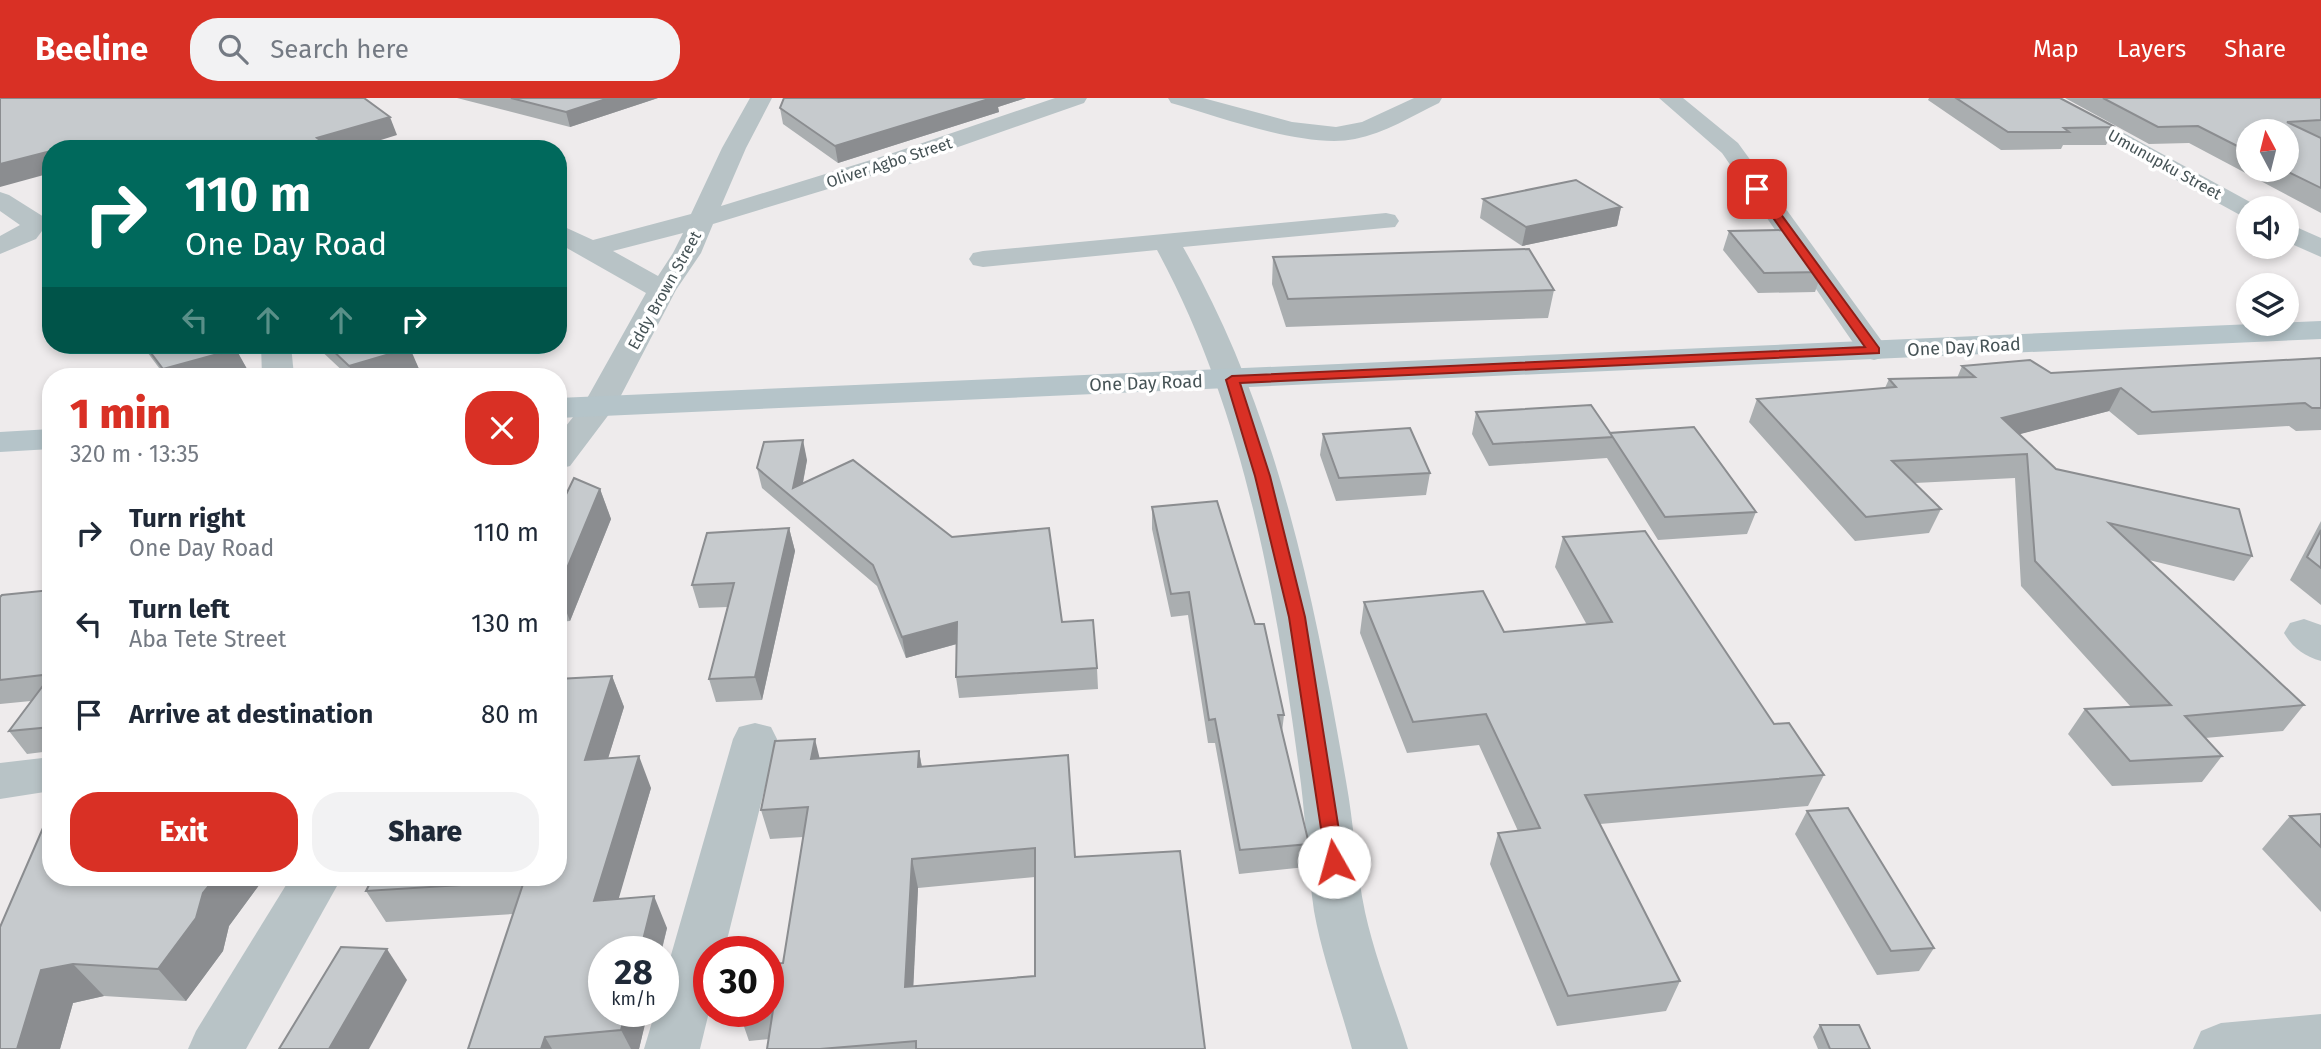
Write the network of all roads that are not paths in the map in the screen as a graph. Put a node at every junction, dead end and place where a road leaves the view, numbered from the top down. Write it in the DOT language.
graph roads {
  1 [pos="761,98"];
  2 [pos="1076,98"];
  3 [pos="1179,98"];
  4 [pos="1431,98"];
  5 [pos="1671,98"];
  6 [pos="2044,98"];
  7 [pos="0,200"];
  8 [pos="2236,203"];
  9 [pos="702,221"];
  10 [pos="1386,221"];
  11 [pos="567,237"];
  12 [pos="2299,237"];
  13 [pos="1166,241"];
  14 [pos="0,246"];
  15 [pos="591,249"];
  16 [pos="2321,249"];
  17 [pos="983,259"];
  18 [pos="662,290"];
  19 [pos="2321,330"];
  20 [pos="1874,351"];
  21 [pos="1232,380"];
  22 [pos="600,405"];
  23 [pos="567,407"];
  24 [pos="42,440"];
  25 [pos="0,442"];
  26 [pos="567,447"];
  27 [pos="755,738"];
  28 [pos="42,775"];
  29 [pos="0,781"];
  30 [pos="312,886"];
  31 [pos="2321,1039"];
  32 [pos="216,1049"];
  33 [pos="672,1049"];
  34 [pos="1380,1049"];
  35 [pos="2221,1049"];
  1 -- 9 [label="street, Eddy Brown Street"];
  2 -- 9 [label="street, Oliver Agbo Street"];
  3 -- 4 [label="street"];
  5 -- 20 [label="street"];
  6 -- 8 [label="street, Umunupku Street"];
  7 -- 14 [label="street"];
  9 -- 15 [label="street, Oliver Agbo Street"];
  9 -- 18 [label="street, Eddy Brown Street"];
  10 -- 13 [label="street"];
  11 -- 15 [label="street"];
  12 -- 16 [label="street"];
  13 -- 17 [label="street"];
  13 -- 21 [label="street"];
  15 -- 18 [label="street"];
  18 -- 22 [label="street, Eddy Brown Street"];
  19 -- 20 [label="main road, One Day Road"];
  20 -- 21 [label="main road, One Day Road"];
  21 -- 22 [label="main road, One Day Road"];
  21 -- 34 [label="street"];
  22 -- 23 [label="main road, One Day Road"];
  22 -- 26 [label="street, Eddy Brown Street"];
  24 -- 25 [label="main road"];
  27 -- 33 [label="street"];
  28 -- 29 [label="street"];
  30 -- 32 [label="street"];
  31 -- 35 [label="street"];
}
